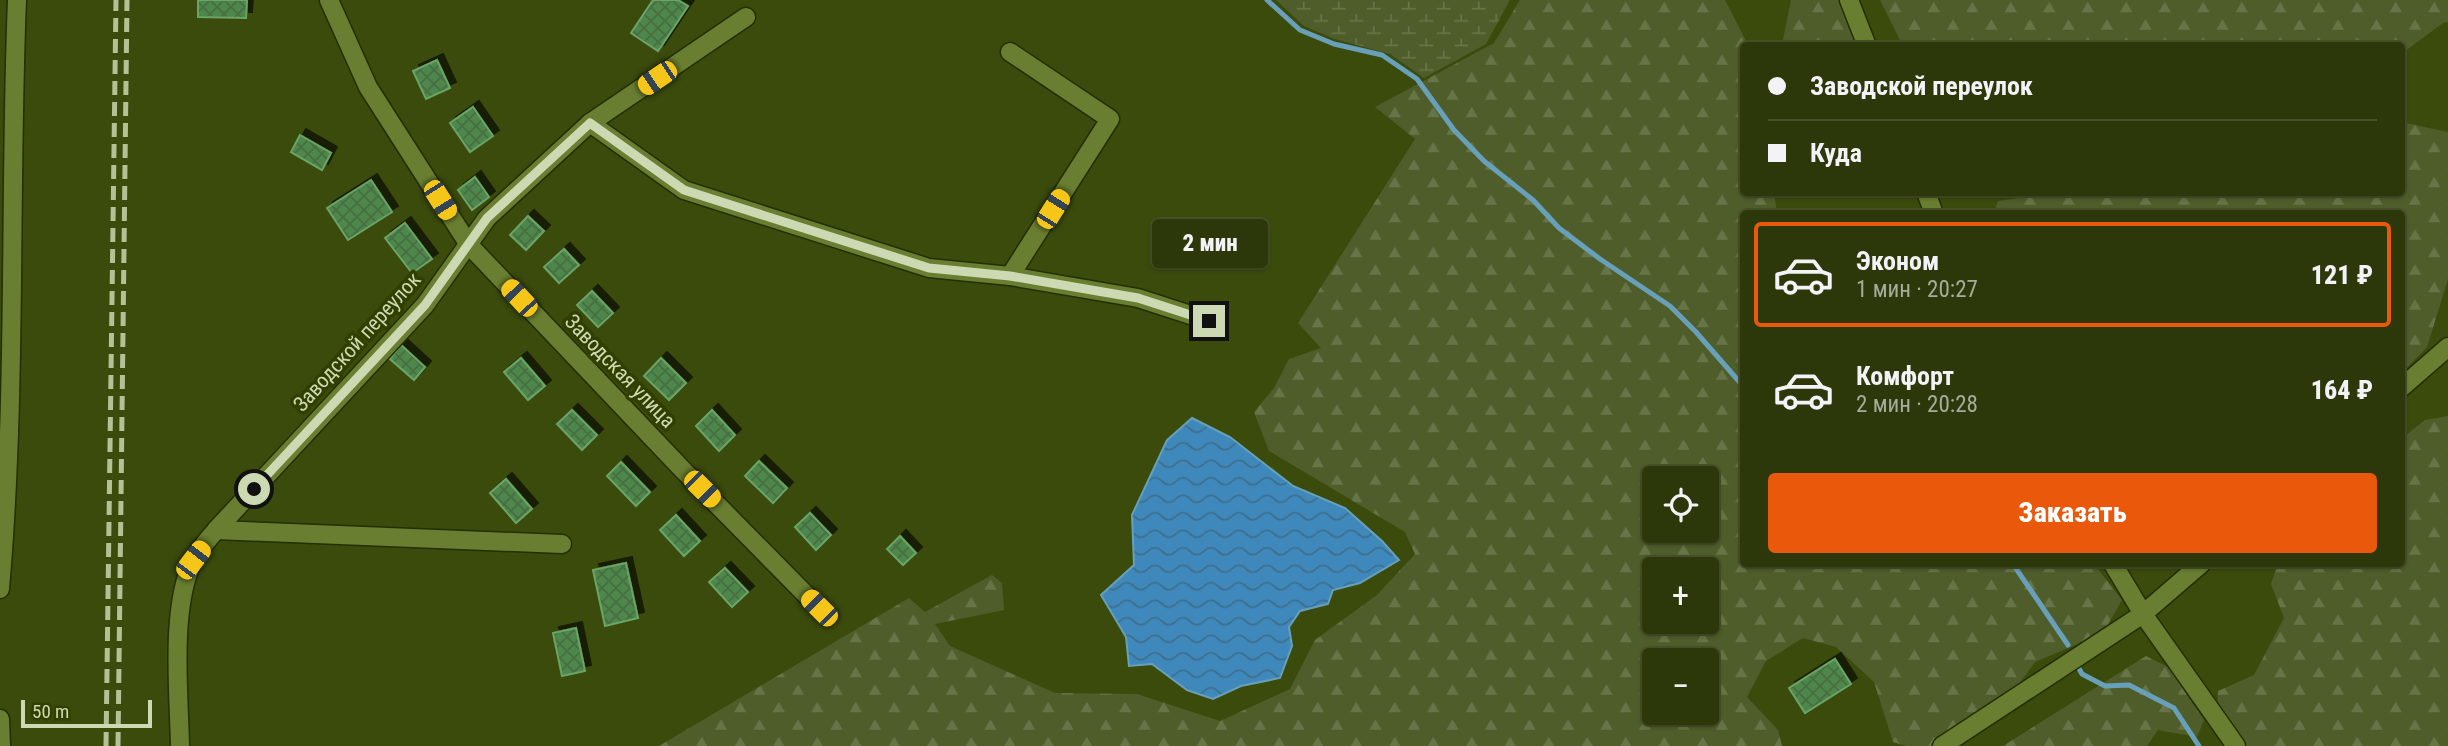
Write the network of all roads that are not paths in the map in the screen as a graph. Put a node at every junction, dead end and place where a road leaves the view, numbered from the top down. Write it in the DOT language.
graph roads {
  1 [pos="17,0"];
  2 [pos="329,0"];
  3 [pos="1849,0"];
  4 [pos="746,17"];
  5 [pos="1865,42"];
  6 [pos="1010,52"];
  7 [pos="7,82"];
  8 [pos="590,123"];
  9 [pos="469,245"];
  10 [pos="1010,276"];
  11 [pos="1209,321"];
  12 [pos="2448,347"];
  13 [pos="2405,385"];
  14 [pos="216,530"];
  15 [pos="3,531"];
  16 [pos="562,544"];
  17 [pos="2115,567"];
  18 [pos="2198,567"];
  19 [pos="0,589"];
  20 [pos="819,608"];
  21 [pos="2143,614"];
  22 [pos="0,719"];
  23 [pos="1,746"];
  24 [pos="180,746"];
  25 [pos="1942,746"];
  26 [pos="2236,746"];
  1 -- 7 [label="street"];
  2 -- 9 [label="street, Заводская улица"];
  3 -- 5 [label="street"];
  4 -- 8 [label="street, Заводской переулок"];
  6 -- 10 [label="street"];
  7 -- 15 [label="street"];
  8 -- 9 [label="street, Заводской переулок"];
  8 -- 10 [label="street"];
  9 -- 14 [label="street, Заводской переулок"];
  9 -- 20 [label="street, Заводская улица"];
  10 -- 11 [label="street"];
  12 -- 13 [label="street"];
  14 -- 16 [label="street"];
  14 -- 24 [label="street, Заводской переулок"];
  15 -- 19 [label="street"];
  17 -- 21 [label="street"];
  18 -- 21 [label="street"];
  21 -- 25 [label="street"];
  21 -- 26 [label="street"];
  22 -- 23 [label="street"];
}
